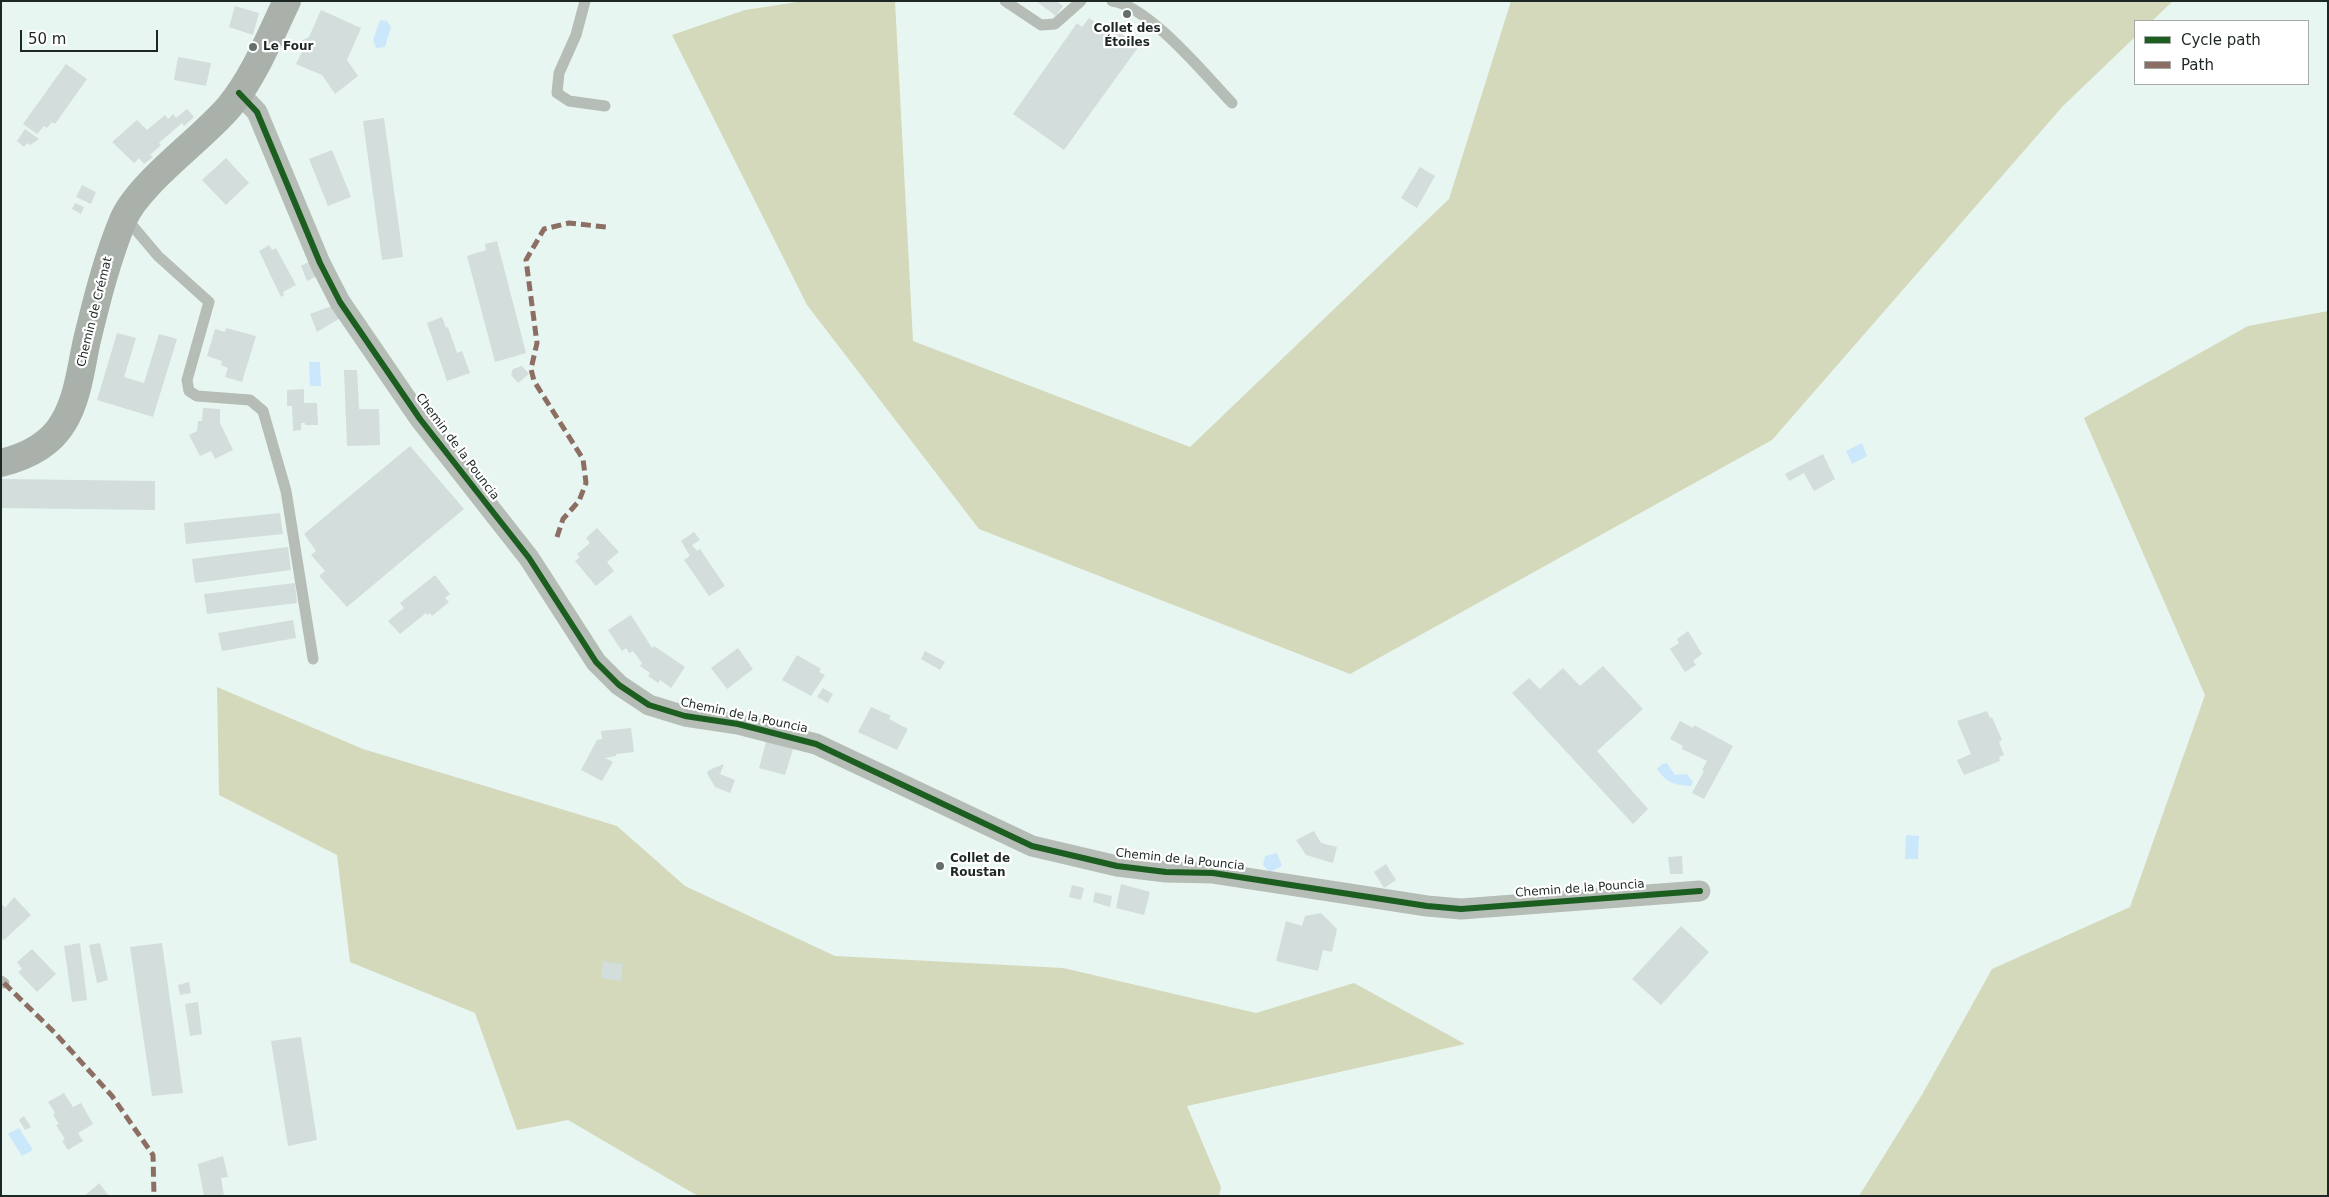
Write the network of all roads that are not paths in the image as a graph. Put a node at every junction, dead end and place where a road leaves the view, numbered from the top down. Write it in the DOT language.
graph roads {
  1 [pos="287,1"];
  2 [pos="585,1"];
  3 [pos="1004,1"];
  4 [pos="1081,1"];
  5 [pos="1112,1"];
  6 [pos="239,93"];
  7 [pos="1232,103"];
  8 [pos="605,106"];
  9 [pos="125,217"];
  10 [pos="1,462"];
  11 [pos="313,658"];
  12 [pos="1700,891"];
  1 -- 6 [label="street, Chemin de Crémat"];
  2 -- 8 [label="lane"];
  3 -- 4 [label="lane"];
  5 -- 7 [label="lane"];
  6 -- 9 [label="street, Chemin de Crémat"];
  6 -- 12 [label="street, Chemin de la Pouncia"];
  9 -- 10 [label="street, Chemin de Crémat"];
  9 -- 11 [label="lane"];
}
